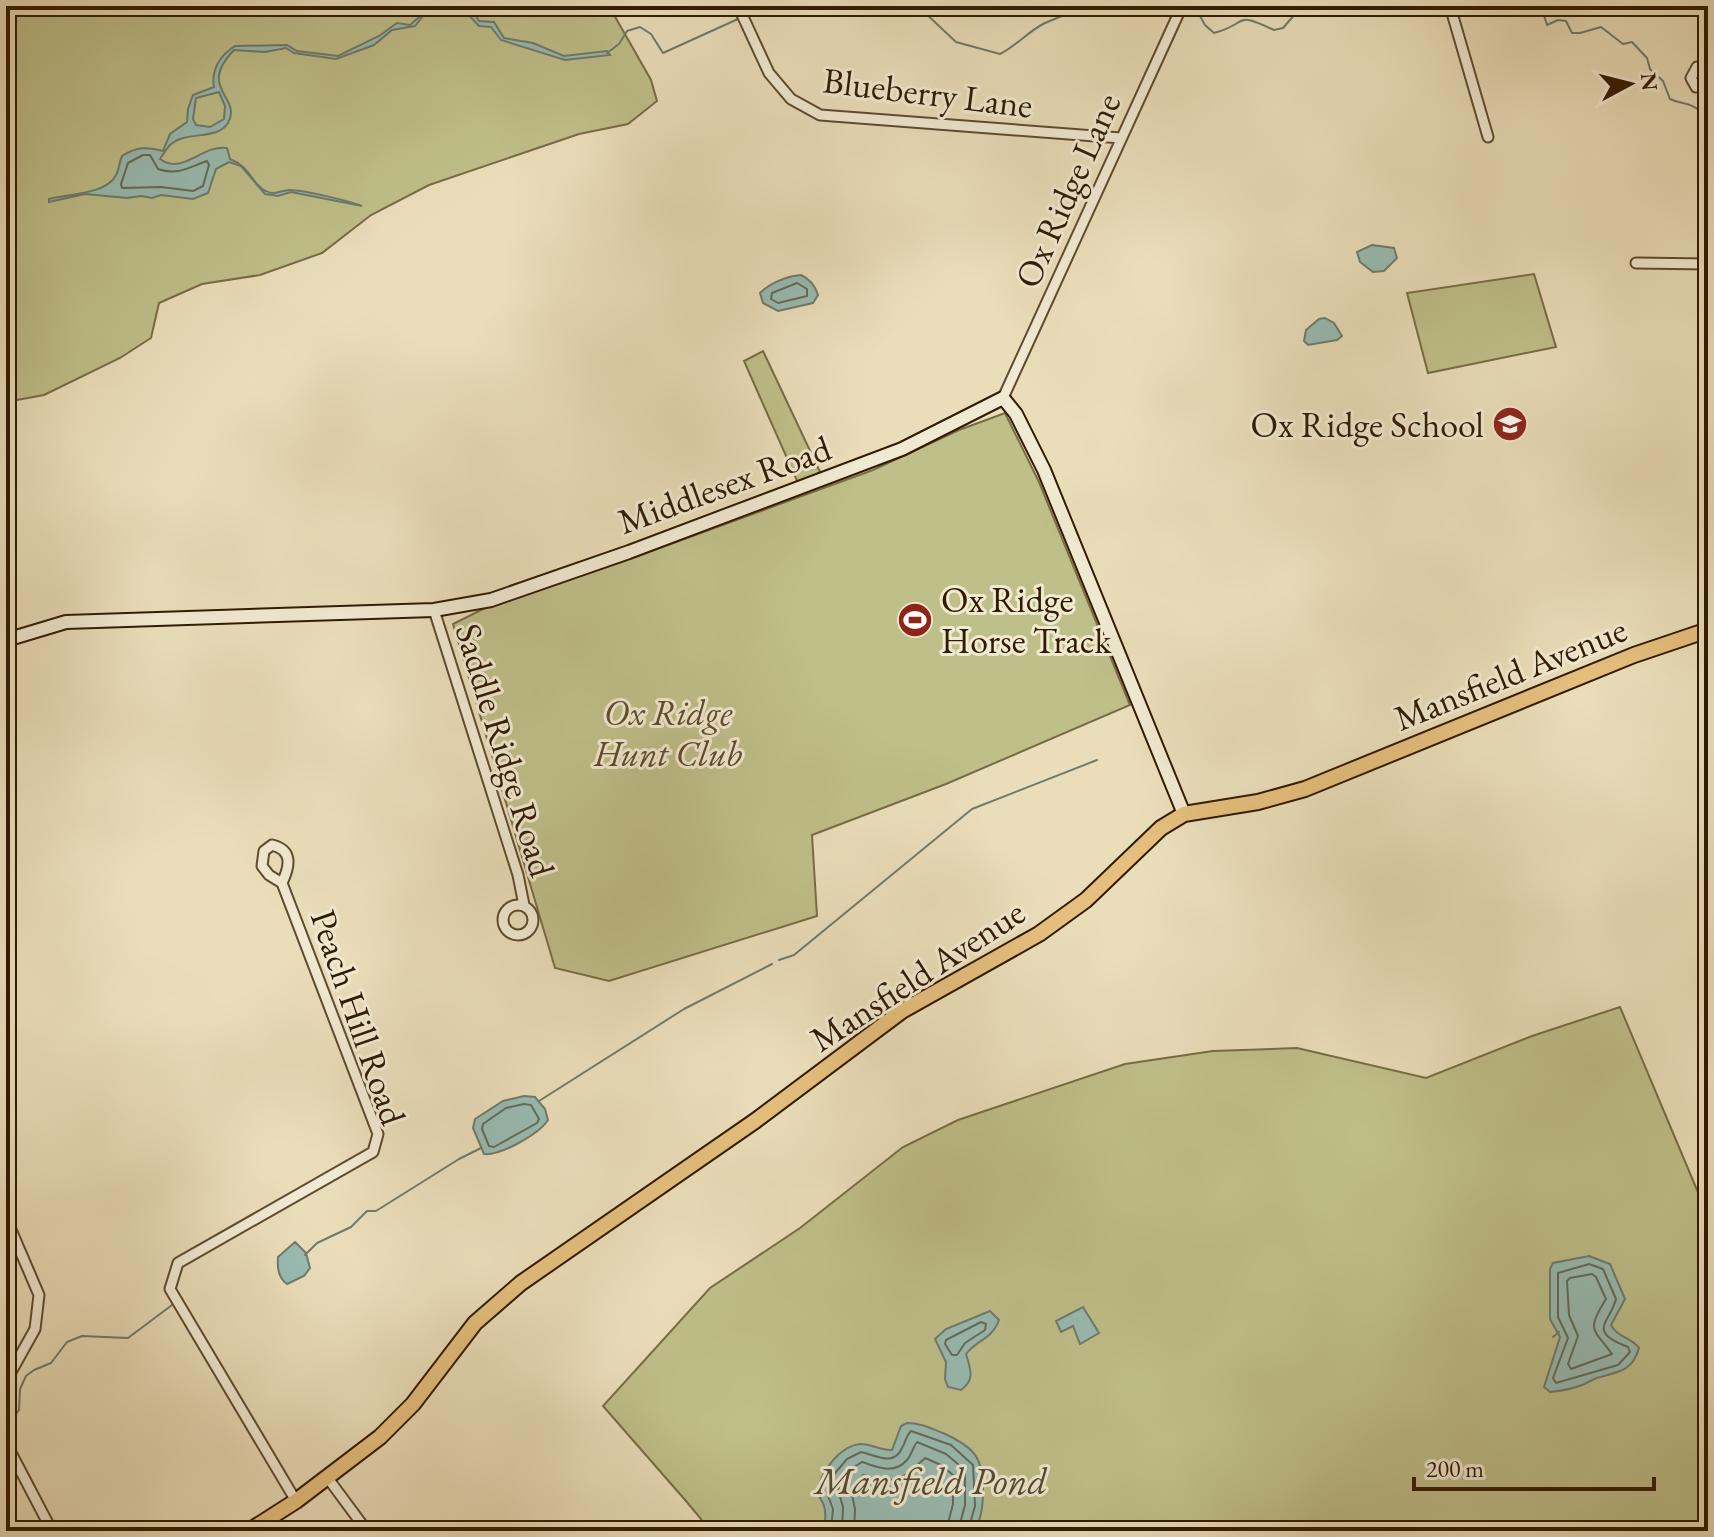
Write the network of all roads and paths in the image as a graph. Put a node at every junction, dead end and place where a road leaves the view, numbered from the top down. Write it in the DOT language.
graph roads {
  1 [pos="1182,6"];
  2 [pos="1450,6"];
  3 [pos="740,9"];
  4 [pos="1708,67"];
  5 [pos="1708,85"];
  6 [pos="1488,137"];
  7 [pos="1121,138"];
  8 [pos="1636,263"];
  9 [pos="1708,264"];
  10 [pos="1003,398"];
  11 [pos="434,610"];
  12 [pos="1708,630"];
  13 [pos="6,640"];
  14 [pos="1184,814"];
  15 [pos="282,883"];
  16 [pos="524,905"];
  17 [pos="1708,992"];
  18 [pos="1708,1009"];
  19 [pos="6,1218"];
  20 [pos="6,1381"];
  21 [pos="6,1443"];
  22 [pos="327,1477"];
  23 [pos="296,1501"];
  24 [pos="52,1531"];
  25 [pos="249,1531"];
  26 [pos="367,1531"];
  1 -- 7 [label="street, Ox Ridge Lane"];
  2 -- 6 [label="street"];
  3 -- 7 [label="street, Blueberry Lane"];
  4 -- 5 [label="street"];
  7 -- 10 [label="street, Ox Ridge Lane"];
  8 -- 9 [label="street"];
  10 -- 11 [label="main road, Middlesex Road"];
  10 -- 14 [label="main road"];
  11 -- 13 [label="main road, Middlesex Road"];
  11 -- 16 [label="street, Saddle Ridge Road"];
  12 -- 14 [label="main road, Mansfield Avenue"];
  14 -- 22 [label="main road, Mansfield Avenue"];
  15 -- 23 [label="street, Peach Hill Road"];
  17 -- 18 [label="street"];
  19 -- 20 [label="street"];
  21 -- 24 [label="street"];
  22 -- 23 [label="main road, Mansfield Avenue"];
  22 -- 26 [label="street"];
  23 -- 25 [label="main road, Mansfield Avenue"];
}
